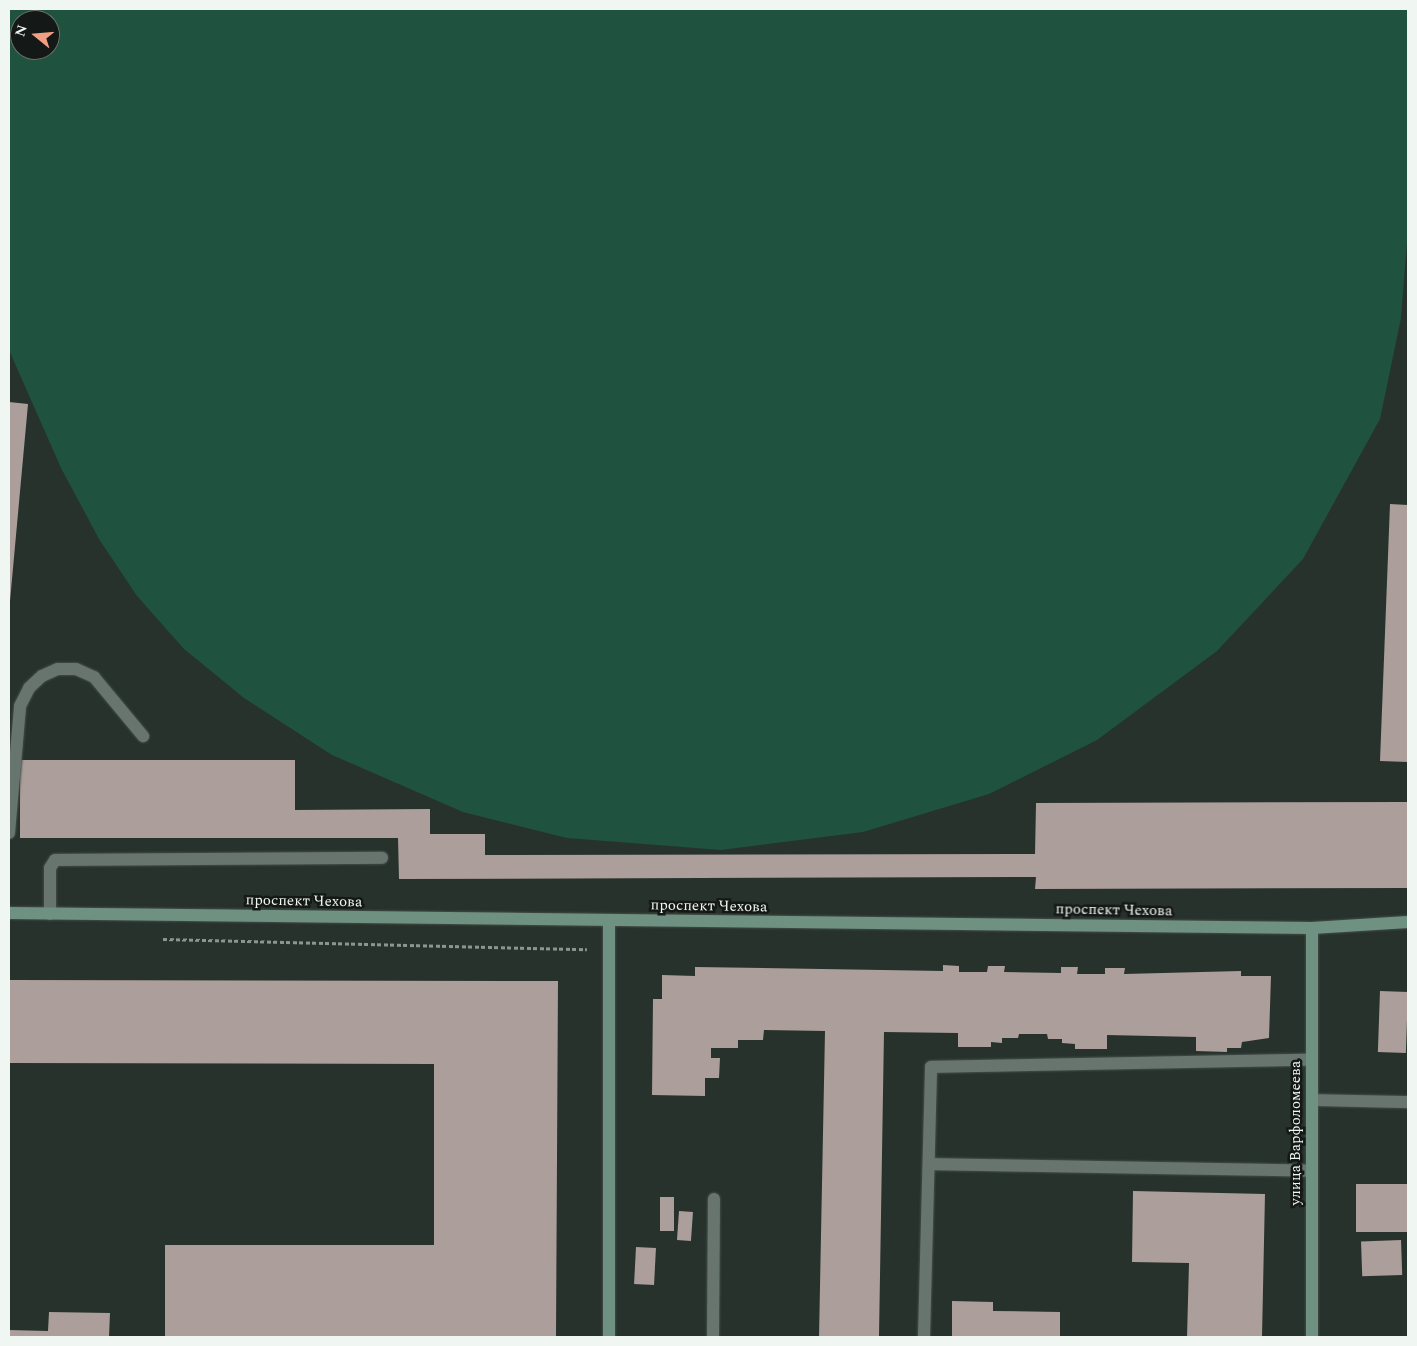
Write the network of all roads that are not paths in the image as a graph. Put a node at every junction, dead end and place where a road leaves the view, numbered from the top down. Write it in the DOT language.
graph roads {
  1 [pos="143,736"];
  2 [pos="9,833"];
  3 [pos="382,858"];
  4 [pos="9,913"];
  5 [pos="50,914"];
  6 [pos="609,921"];
  7 [pos="1408,922"];
  8 [pos="1312,928"];
  9 [pos="1312,1060"];
  10 [pos="1312,1100"];
  11 [pos="1408,1102"];
  12 [pos="930,1164"];
  13 [pos="1312,1171"];
  14 [pos="714,1199"];
  15 [pos="609,1337"];
  16 [pos="713,1337"];
  17 [pos="924,1337"];
  18 [pos="1312,1337"];
  1 -- 2 [label="lane"];
  3 -- 5 [label="lane"];
  4 -- 5 [label="main road, проспект Чехова"];
  5 -- 6 [label="main road, проспект Чехова"];
  6 -- 8 [label="main road, проспект Чехова"];
  6 -- 15 [label="main road"];
  7 -- 8 [label="main road, проспект Чехова"];
  8 -- 9 [label="main road, улица Варфоломеева"];
  9 -- 10 [label="main road, улица Варфоломеева"];
  9 -- 12 [label="lane"];
  10 -- 11 [label="lane"];
  10 -- 13 [label="main road, улица Варфоломеева"];
  12 -- 13 [label="lane"];
  12 -- 17 [label="lane"];
  13 -- 18 [label="main road, улица Варфоломеева"];
  14 -- 16 [label="lane"];
}
